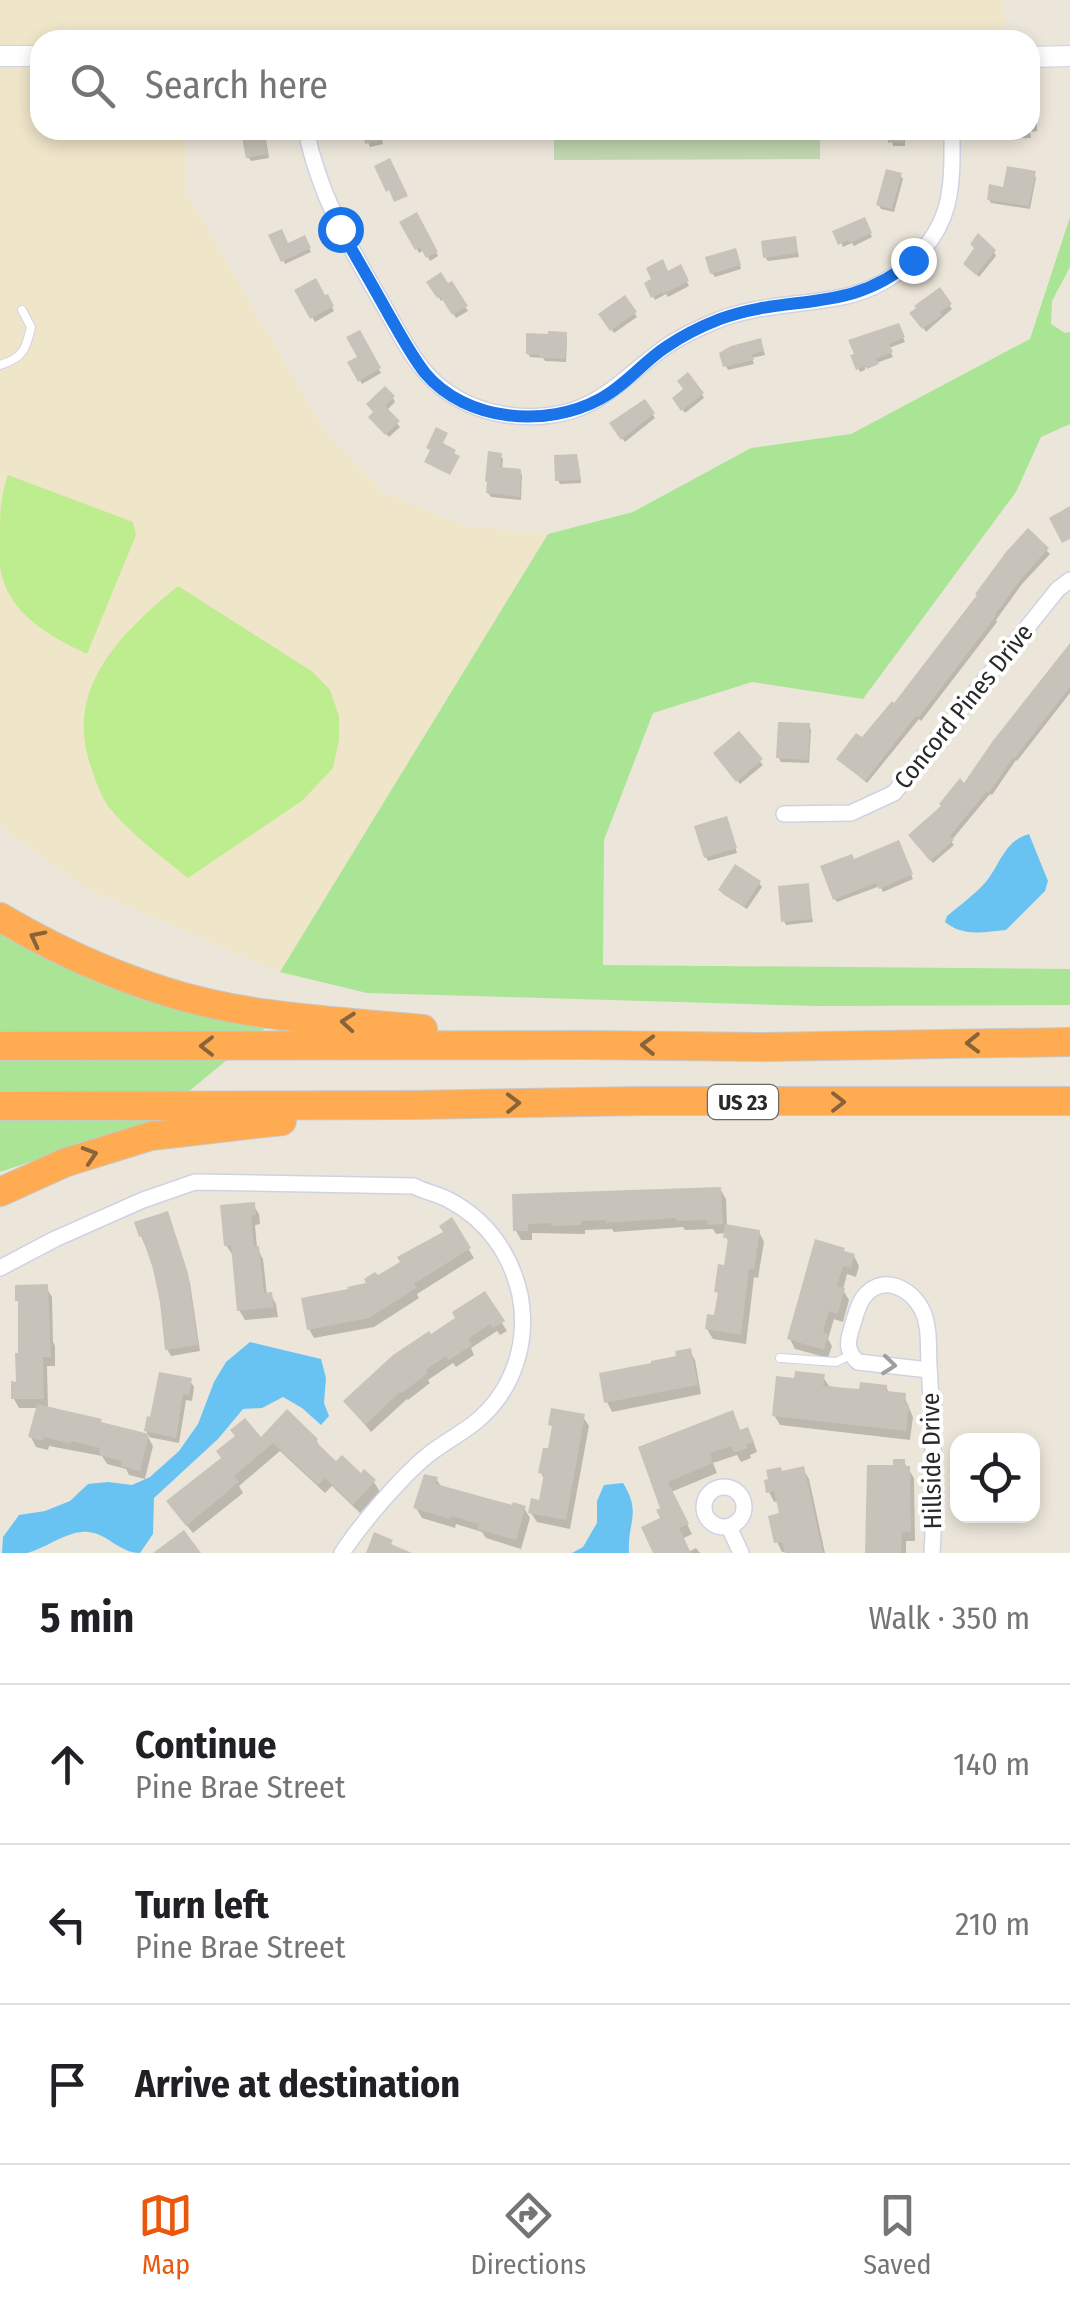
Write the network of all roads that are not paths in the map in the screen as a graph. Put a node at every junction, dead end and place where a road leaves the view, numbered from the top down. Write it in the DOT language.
graph roads {
  1 [pos="0,56"];
  2 [pos="30,56"];
  3 [pos="1040,56"];
  4 [pos="1070,56"];
  5 [pos="308,140"];
  6 [pos="952,140"];
  7 [pos="22,310"];
  8 [pos="0,365"];
  9 [pos="1070,580"];
  10 [pos="784,814"];
  11 [pos="0,917"];
  12 [pos="1070,1042"];
  13 [pos="584,1045"];
  14 [pos="0,1046"];
  15 [pos="1070,1101"];
  16 [pos="416,1104"];
  17 [pos="0,1106"];
  18 [pos="0,1192"];
  19 [pos="0,1268"];
  20 [pos="851,1355"];
  21 [pos="780,1358"];
  22 [pos="929,1370"];
  23 [pos="728,1527"];
  24 [pos="342,1553"];
  25 [pos="742,1553"];
  26 [pos="932,1553"];
  1 -- 2 [label="street"];
  3 -- 4 [label="street"];
  5 -- 6 [label="street"];
  7 -- 8 [label="lane"];
  9 -- 10 [label="street, Concord Pines Drive"];
  13 -- 11 [label="highway, one-way"];
  12 -- 13 [label="highway, one-way"];
  13 -- 14 [label="highway, one-way"];
  16 -- 15 [label="highway, US 23, one-way"];
  16 -- 17 [label="highway, US 23"];
  18 -- 16 [label="highway, one-way"];
  19 -- 24 [label="street"];
  20 -- 21 [label="lane"];
  20 -- 22 [label="street, Hillside Drive, one-way"];
  20 -- 22 [label="street, Hillside Drive"];
  22 -- 26 [label="street, Hillside Drive"];
  23 -- 25 [label="street"];
}
